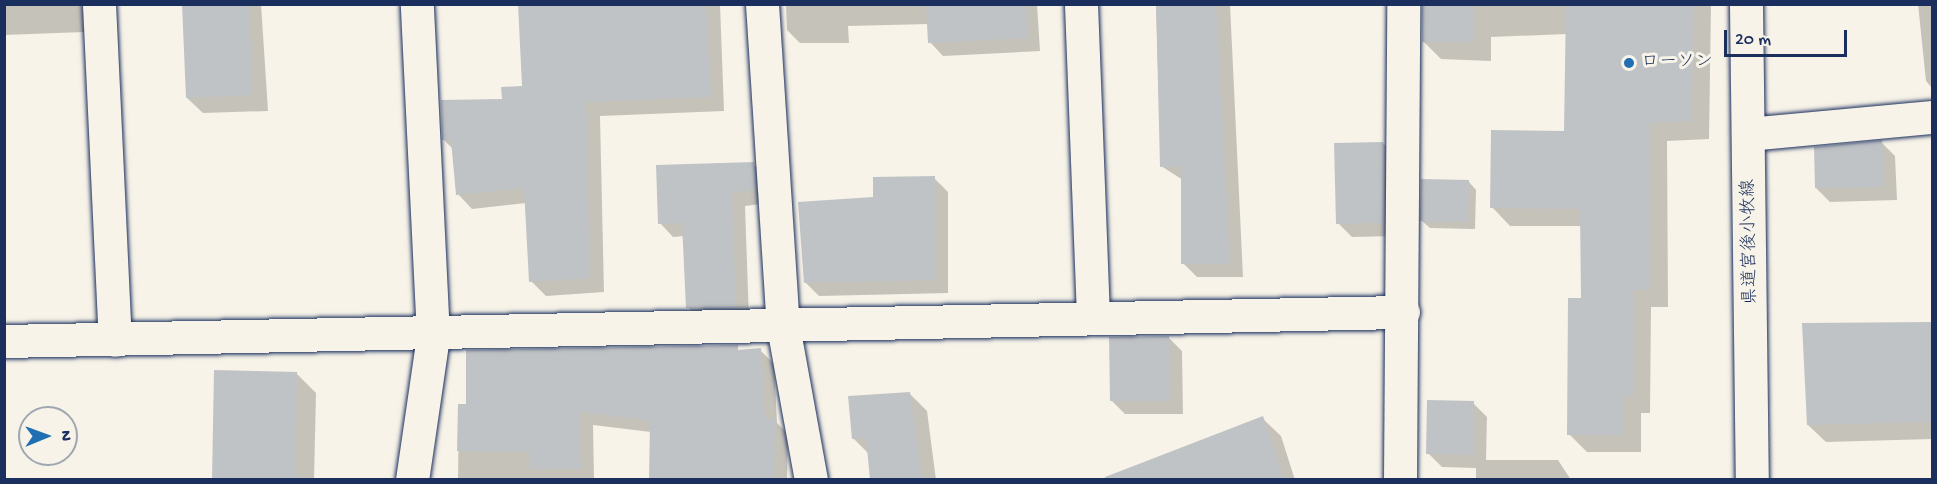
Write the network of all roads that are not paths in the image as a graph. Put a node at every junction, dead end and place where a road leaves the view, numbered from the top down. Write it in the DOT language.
graph roads {
  1 [pos="99,4"];
  2 [pos="417,4"];
  3 [pos="762,4"];
  4 [pos="1081,4"];
  5 [pos="1403,4"];
  6 [pos="1746,4"];
  7 [pos="1932,117"];
  8 [pos="1748,134"];
  9 [pos="1403,312"];
  10 [pos="1093,315"];
  11 [pos="783,326"];
  12 [pos="433,336"];
  13 [pos="115,340"];
  14 [pos="4,341"];
  15 [pos="421,478"];
  16 [pos="811,480"];
  17 [pos="1400,480"];
  18 [pos="1752,480"];
  1 -- 13 [label="street"];
  2 -- 12 [label="street"];
  3 -- 11 [label="street"];
  4 -- 10 [label="street"];
  5 -- 9 [label="street"];
  6 -- 8 [label="street, 県道宮後小牧線"];
  7 -- 8 [label="street"];
  8 -- 18 [label="street, 県道宮後小牧線"];
  9 -- 10 [label="street"];
  9 -- 17 [label="street"];
  10 -- 11 [label="street"];
  11 -- 12 [label="street"];
  11 -- 16 [label="street"];
  12 -- 13 [label="street"];
  12 -- 15 [label="street"];
  13 -- 14 [label="street"];
}
